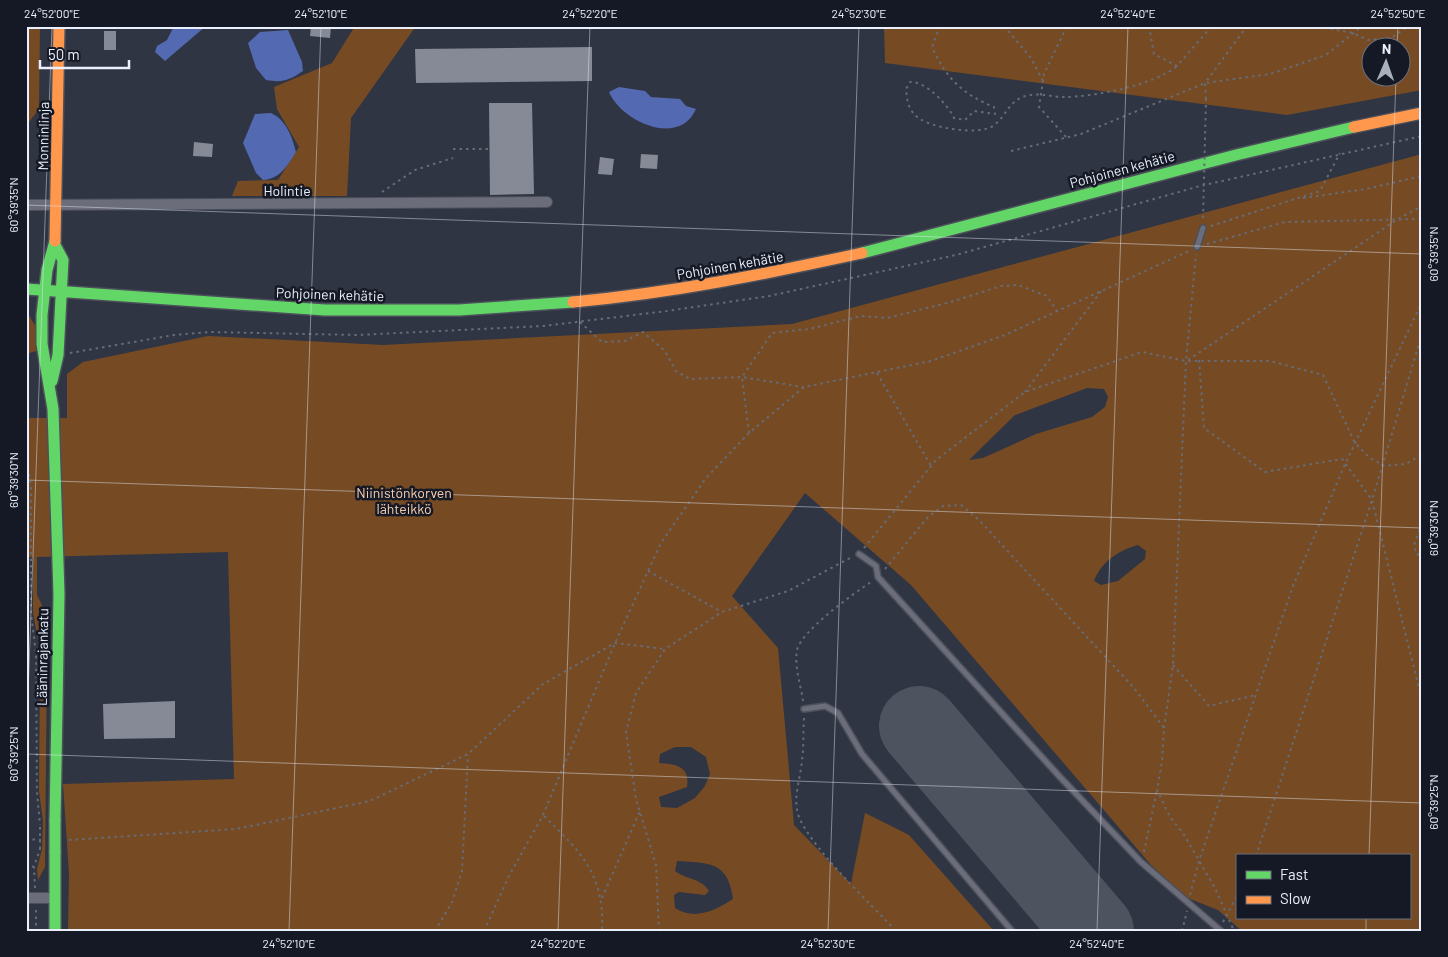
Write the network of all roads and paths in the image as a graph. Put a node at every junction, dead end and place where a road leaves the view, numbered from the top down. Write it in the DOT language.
graph roads {
  1 [pos="59,26"];
  2 [pos="940,26"];
  3 [pos="1004,26"];
  4 [pos="1067,26"];
  5 [pos="1149,26"];
  6 [pos="1212,26"];
  7 [pos="1247,26"];
  8 [pos="1298,26"];
  9 [pos="1362,26"];
  10 [pos="1409,26"];
  11 [pos="1353,33"];
  12 [pos="1177,66"];
  13 [pos="1043,81"];
  14 [pos="1205,83"];
  15 [pos="1041,95"];
  16 [pos="1422,113"];
  17 [pos="1066,137"];
  18 [pos="453,149"];
  19 [pos="489,149"];
  20 [pos="1011,151"];
  21 [pos="1340,153"];
  22 [pos="453,158"];
  23 [pos="1422,176"];
  24 [pos="1298,198"];
  25 [pos="547,202"];
  26 [pos="57,204"];
  27 [pos="369,204"];
  28 [pos="26,205"];
  29 [pos="1422,206"];
  30 [pos="1203,218"];
  31 [pos="1398,219"];
  32 [pos="1422,219"];
  33 [pos="1204,228"];
  34 [pos="55,245"];
  35 [pos="1197,247"];
  36 [pos="26,289"];
  37 [pos="44,290"];
  38 [pos="1103,290"];
  39 [pos="61,291"];
  40 [pos="1422,302"];
  41 [pos="1057,311"];
  42 [pos="580,322"];
  43 [pos="1422,334"];
  44 [pos="1199,360"];
  45 [pos="1186,361"];
  46 [pos="876,372"];
  47 [pos="742,377"];
  48 [pos="52,385"];
  49 [pos="804,387"];
  50 [pos="1025,392"];
  51 [pos="749,433"];
  52 [pos="1355,443"];
  53 [pos="1422,454"];
  54 [pos="26,455"];
  55 [pos="1346,462"];
  56 [pos="931,466"];
  57 [pos="1383,466"];
  58 [pos="1372,500"];
  59 [pos="1422,524"];
  60 [pos="859,554"];
  61 [pos="1422,556"];
  62 [pos="648,571"];
  63 [pos="878,577"];
  64 [pos="722,612"];
  65 [pos="615,642"];
  66 [pos="665,649"];
  67 [pos="1172,665"];
  68 [pos="1257,695"];
  69 [pos="1422,700"];
  70 [pos="804,709"];
  71 [pos="1164,728"];
  72 [pos="468,754"];
  73 [pos="1157,790"];
  74 [pos="640,811"];
  75 [pos="543,815"];
  76 [pos="83,840"];
  77 [pos="40,849"];
  78 [pos="1257,854"];
  79 [pos="1199,861"];
  80 [pos="1141,862"];
  81 [pos="26,864"];
  82 [pos="34,867"];
  83 [pos="26,898"];
  84 [pos="55,898"];
  85 [pos="601,898"];
  86 [pos="1236,898"];
  87 [pos="1189,902"];
  88 [pos="1227,917"];
  89 [pos="1220,930"];
  90 [pos="55,931"];
  91 [pos="434,931"];
  92 [pos="484,931"];
  93 [pos="602,931"];
  94 [pos="659,931"];
  95 [pos="896,931"];
  96 [pos="1012,931"];
  97 [pos="1182,931"];
  98 [pos="1234,931"];
  1 -- 26 [label="main road, Monninlinja"];
  2 -- 15 [label="path"];
  3 -- 13 [label="path"];
  4 -- 13 [label="path"];
  5 -- 12 [label="path"];
  6 -- 12 [label="path"];
  7 -- 14 [label="path"];
  8 -- 11 [label="path"];
  9 -- 11 [label="path"];
  10 -- 11 [label="path"];
  11 -- 14 [label="path"];
  12 -- 15 [label="path"];
  13 -- 15 [label="path"];
  14 -- 17 [label="path"];
  14 -- 30 [label="path, bridge"];
  15 -- 17 [label="path"];
  16 -- 39 [label="main road, Pohjoinen kehätie"];
  17 -- 20 [label="path"];
  18 -- 19 [label="path"];
  21 -- 24 [label="path"];
  22 -- 27 [label="path"];
  23 -- 24 [label="path"];
  24 -- 33 [label="path"];
  25 -- 27 [label="street, Holintie"];
  26 -- 27 [label="street, Holintie"];
  26 -- 28 [label="street, Holintie"];
  26 -- 34 [label="main road, Monninlinja"];
  29 -- 31 [label="path"];
  31 -- 32 [label="path"];
  31 -- 35 [label="path"];
  31 -- 45 [label="path"];
  33 -- 35 [label="lane"];
  34 -- 37 [label="main road, Monninlinja"];
  34 -- 39 [label="main road, Monninlinja"];
  35 -- 38 [label="path"];
  35 -- 45 [label="path"];
  36 -- 37 [label="main road, Pohjoinen kehätie"];
  37 -- 39 [label="main road, Pohjoinen kehätie"];
  37 -- 48 [label="main road, Lääninrajankatu"];
  38 -- 41 [label="path"];
  38 -- 50 [label="path"];
  39 -- 48 [label="main road, Lääninrajankatu"];
  40 -- 52 [label="path"];
  41 -- 46 [label="path"];
  41 -- 47 [label="path"];
  42 -- 47 [label="path"];
  43 -- 57 [label="path"];
  44 -- 45 [label="path"];
  44 -- 52 [label="path"];
  44 -- 55 [label="path"];
  45 -- 50 [label="path"];
  45 -- 67 [label="path"];
  46 -- 49 [label="path"];
  46 -- 56 [label="path"];
  47 -- 49 [label="path"];
  47 -- 51 [label="path"];
  48 -- 84 [label="main road, Lääninrajankatu, bridge"];
  49 -- 51 [label="path"];
  50 -- 56 [label="path"];
  51 -- 62 [label="path"];
  52 -- 55 [label="path"];
  52 -- 57 [label="path"];
  53 -- 57 [label="path"];
  54 -- 77 [label="path, bridge"];
  55 -- 58 [label="path"];
  55 -- 68 [label="path"];
  56 -- 60 [label="path"];
  57 -- 58 [label="path"];
  58 -- 69 [label="path"];
  58 -- 78 [label="path"];
  59 -- 61 [label="path"];
  60 -- 63 [label="lane"];
  60 -- 64 [label="path"];
  62 -- 64 [label="path"];
  62 -- 65 [label="path"];
  63 -- 70 [label="path"];
  63 -- 71 [label="path"];
  63 -- 80 [label="lane"];
  64 -- 66 [label="path"];
  65 -- 66 [label="path"];
  65 -- 72 [label="path"];
  65 -- 75 [label="path"];
  66 -- 74 [label="path"];
  67 -- 68 [label="path"];
  67 -- 71 [label="path"];
  68 -- 79 [label="path"];
  70 -- 95 [label="path"];
  70 -- 96 [label="lane"];
  71 -- 73 [label="path"];
  72 -- 76 [label="path"];
  72 -- 91 [label="path"];
  73 -- 79 [label="path"];
  73 -- 80 [label="path"];
  74 -- 85 [label="path"];
  74 -- 94 [label="path"];
  75 -- 85 [label="path"];
  75 -- 92 [label="path"];
  79 -- 87 [label="path"];
  79 -- 88 [label="path"];
  80 -- 87 [label="lane"];
  81 -- 82 [label="path"];
  83 -- 84 [label="street"];
  84 -- 90 [label="main road, Lääninrajankatu"];
  85 -- 93 [label="path"];
  86 -- 88 [label="path"];
  87 -- 89 [label="lane"];
  87 -- 97 [label="path"];
  88 -- 89 [label="path"];
  88 -- 98 [label="path"];
}
